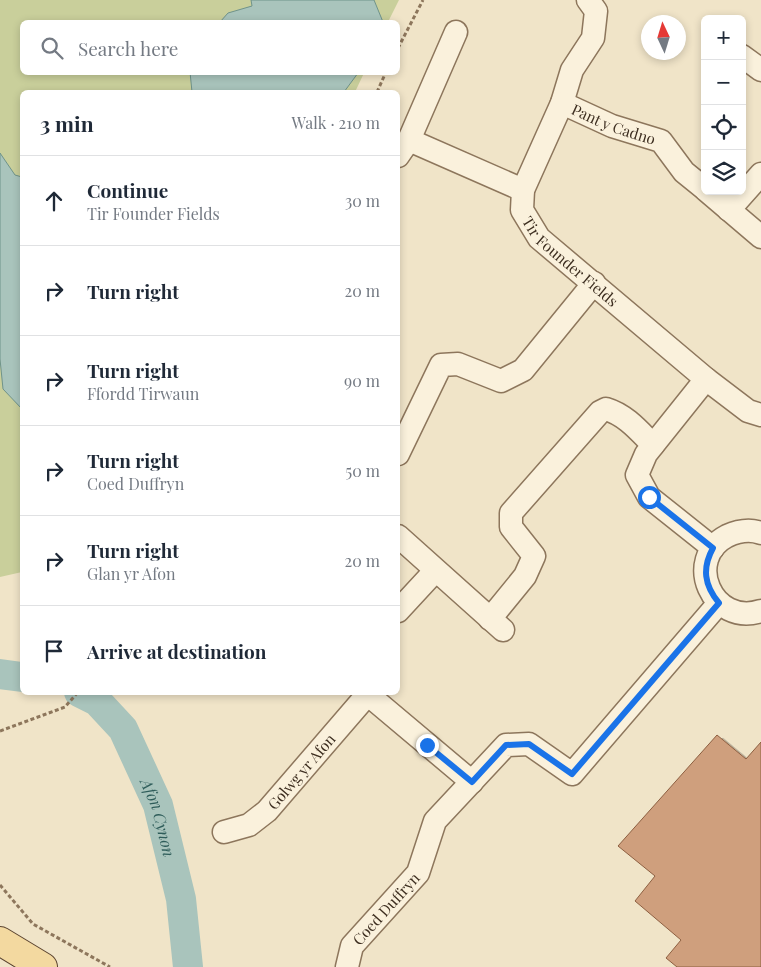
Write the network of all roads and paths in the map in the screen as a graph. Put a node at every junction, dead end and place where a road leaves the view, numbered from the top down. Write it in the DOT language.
graph roads {
  1 [pos="423,0"];
  2 [pos="588,0"];
  3 [pos="456,32"];
  4 [pos="400,44"];
  5 [pos="746,59"];
  6 [pos="761,70"];
  7 [pos="385,75"];
  8 [pos="378,90"];
  9 [pos="562,103"];
  10 [pos="403,148"];
  11 [pos="761,174"];
  12 [pos="701,186"];
  13 [pos="523,190"];
  14 [pos="712,195"];
  15 [pos="729,210"];
  16 [pos="761,237"];
  17 [pos="594,283"];
  18 [pos="706,379"];
  19 [pos="761,415"];
  20 [pos="653,445"];
  21 [pos="400,450"];
  22 [pos="761,533"];
  23 [pos="400,538"];
  24 [pos="713,548"];
  25 [pos="435,570"];
  26 [pos="719,603"];
  27 [pos="400,609"];
  28 [pos="761,612"];
  29 [pos="75,695"];
  30 [pos="365,695"];
  31 [pos="367,695"];
  32 [pos="0,731"];
  33 [pos="472,782"];
  34 [pos="224,832"];
  35 [pos="0,885"];
  36 [pos="0,940"];
  37 [pos="43,967"];
  38 [pos="110,967"];
  39 [pos="347,967"];
  1 -- 4 [label="path"];
  2 -- 9 [label="street, Tir Founder Fields"];
  3 -- 10 [label="street"];
  5 -- 6 [label="street"];
  7 -- 8 [label="path"];
  9 -- 12 [label="street, Pant y Cadno"];
  9 -- 13 [label="street, Tir Founder Fields"];
  10 -- 13 [label="street"];
  11 -- 15 [label="street"];
  13 -- 17 [label="street, Tir Founder Fields"];
  14 -- 15 [label="street, Pant y Cadno"];
  15 -- 16 [label="street, Pant y Cadno"];
  17 -- 18 [label="street, Tir Founder Fields"];
  17 -- 21 [label="street"];
  18 -- 19 [label="street, Tir Founder Fields"];
  18 -- 20 [label="street"];
  20 -- 24 [label="street"];
  20 -- 25 [label="street"];
  22 -- 24 [label="street"];
  23 -- 25 [label="street"];
  24 -- 26 [label="street"];
  25 -- 27 [label="street"];
  26 -- 28 [label="street"];
  26 -- 33 [label="street, Coed Duffryn"];
  29 -- 32 [label="path"];
  30 -- 34 [label="street, Golwg yr Afon"];
  31 -- 33 [label="street"];
  33 -- 39 [label="street, Coed Duffryn"];
  35 -- 38 [label="path"];
  36 -- 37 [label="main road"];
}
